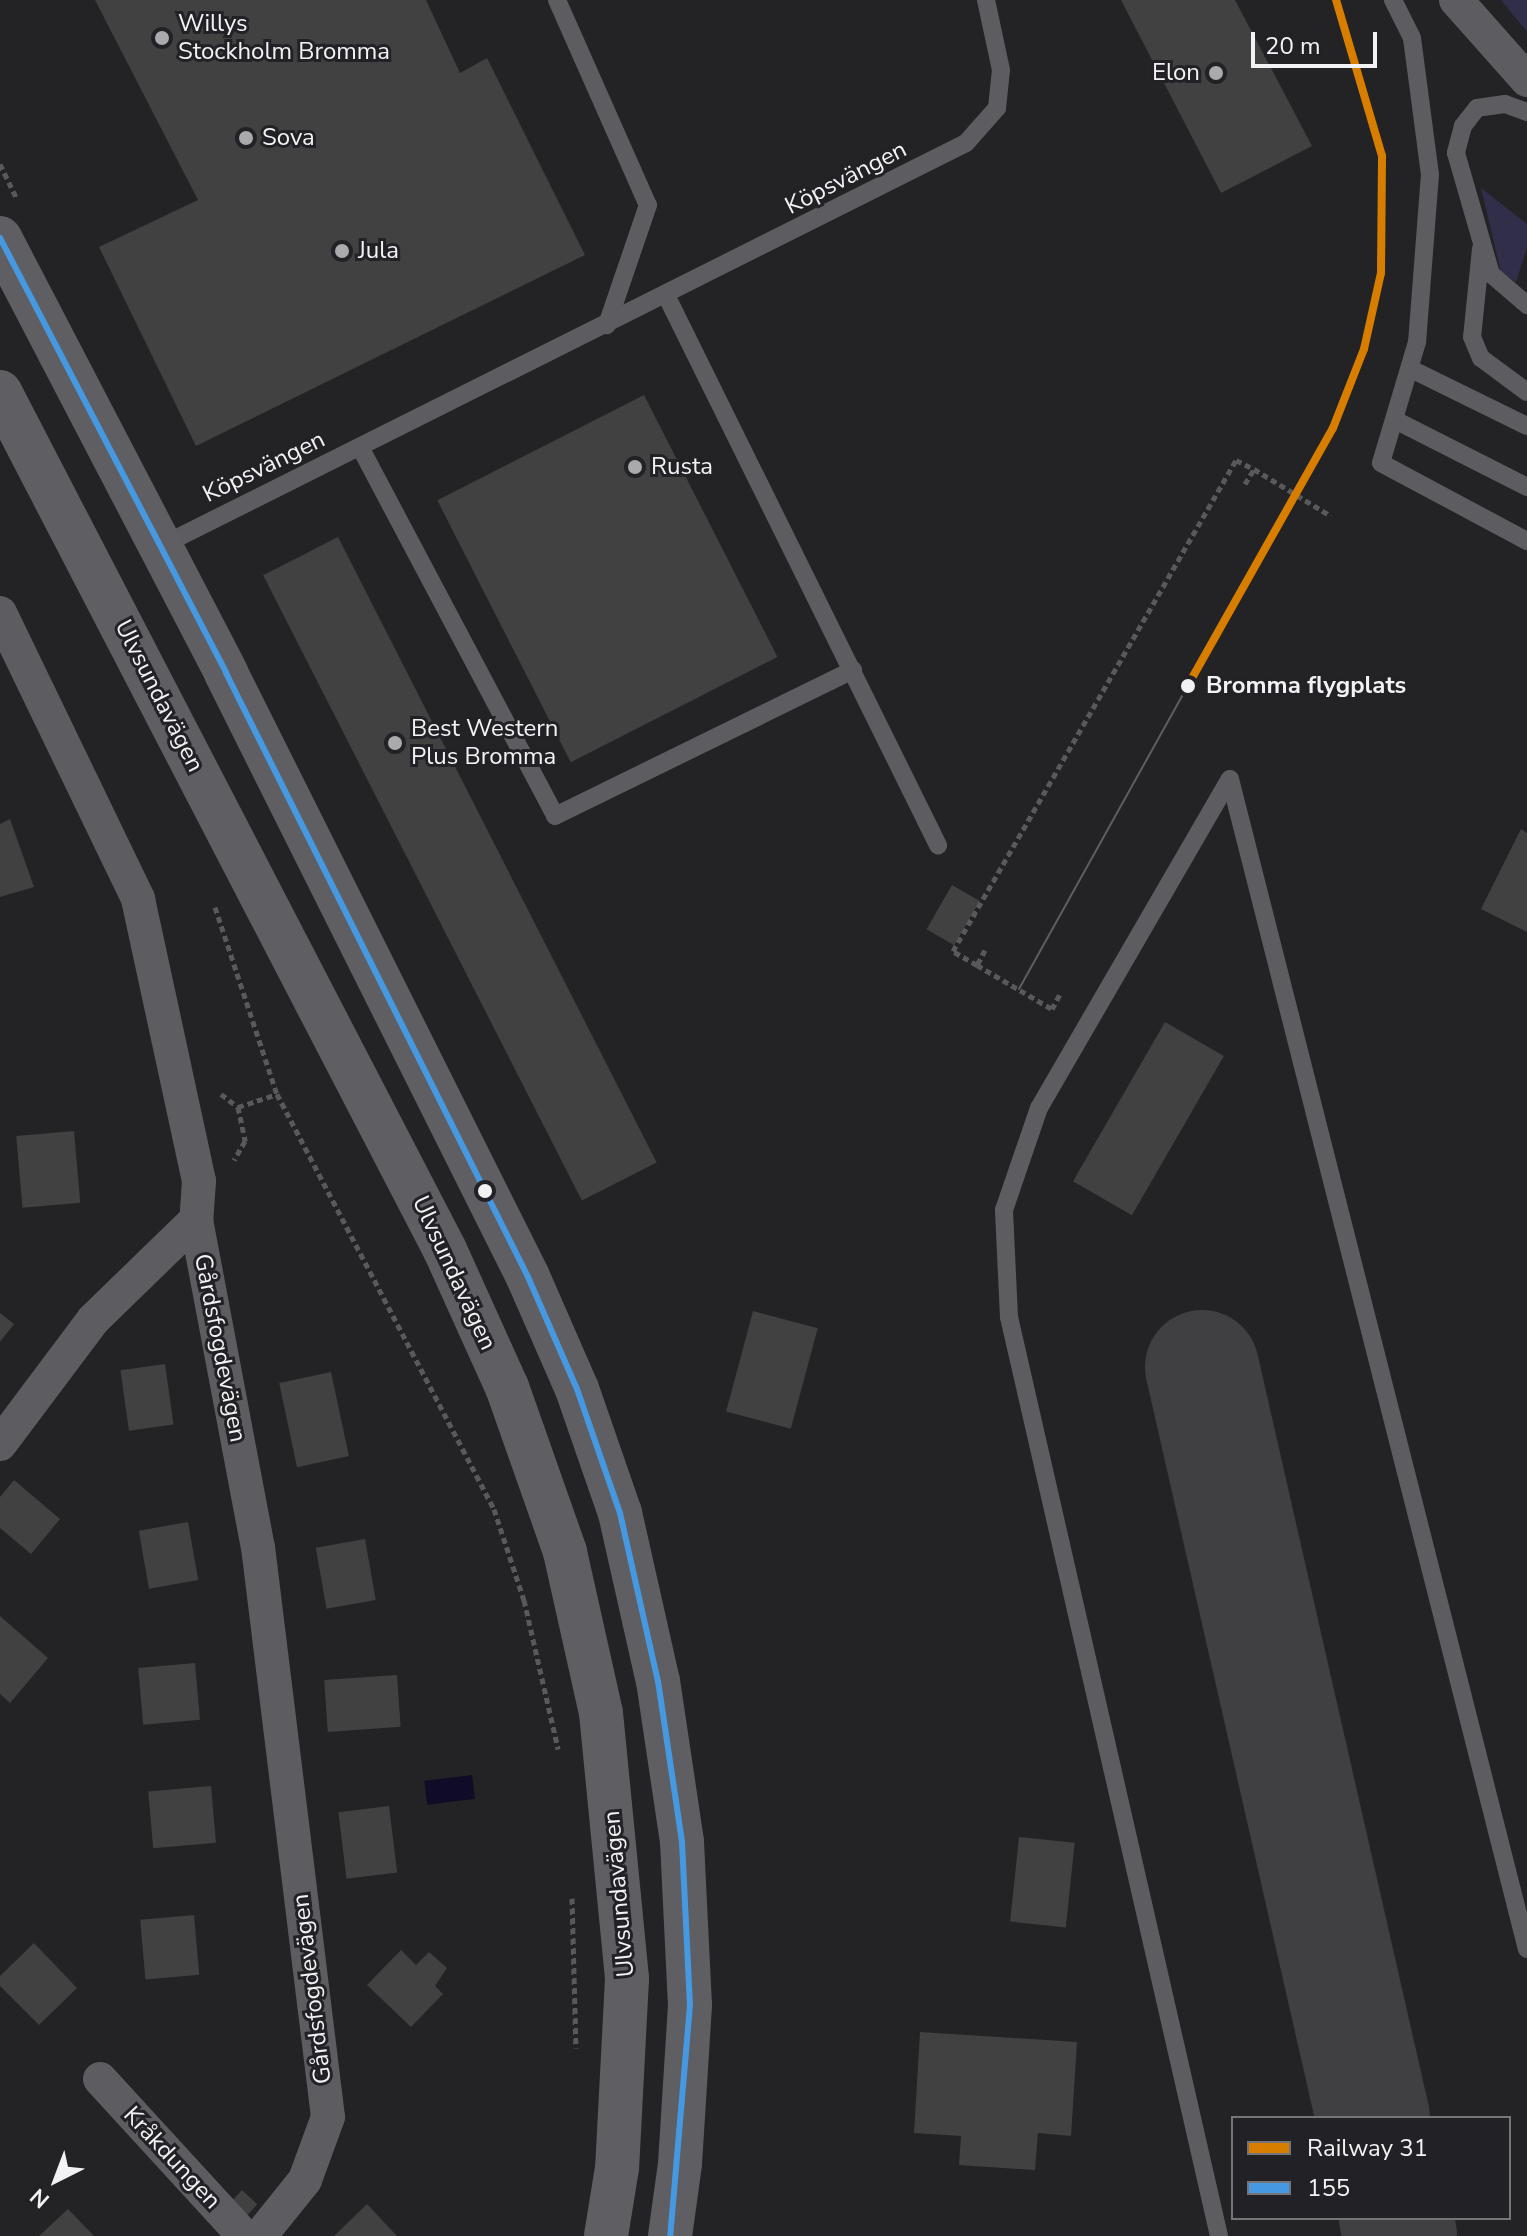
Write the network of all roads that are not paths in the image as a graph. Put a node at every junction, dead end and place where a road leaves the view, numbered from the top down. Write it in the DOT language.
graph roads {
  1 [pos="557,0"];
  2 [pos="986,0"];
  3 [pos="1393,0"];
  4 [pos="1456,0"];
  5 [pos="1527,80"];
  6 [pos="1527,112"];
  7 [pos="0,238"];
  8 [pos="1482,243"];
  9 [pos="666,295"];
  10 [pos="1527,305"];
  11 [pos="607,325"];
  12 [pos="1411,369"];
  13 [pos="0,392"];
  14 [pos="1527,392"];
  15 [pos="1395,420"];
  16 [pos="1527,426"];
  17 [pos="360,447"];
  18 [pos="1527,487"];
  19 [pos="1527,541"];
  20 [pos="159,547"];
  21 [pos="98,578"];
  22 [pos="0,613"];
  23 [pos="853,670"];
  24 [pos="938,845"];
  25 [pos="196,1220"];
  26 [pos="0,1444"];
  27 [pos="1527,1949"];
  28 [pos="100,2079"];
  29 [pos="244,2236"];
  30 [pos="260,2236"];
  31 [pos="606,2236"];
  32 [pos="670,2236"];
  33 [pos="1219,2236"];
  1 -- 11 [label="lane"];
  2 -- 9 [label="lane, Köpsvängen"];
  3 -- 12 [label="lane"];
  4 -- 5 [label="street"];
  6 -- 8 [label="lane"];
  7 -- 20 [label="main road"];
  8 -- 10 [label="lane"];
  8 -- 14 [label="lane"];
  9 -- 11 [label="lane, Köpsvängen"];
  9 -- 23 [label="lane"];
  11 -- 17 [label="lane, Köpsvängen"];
  12 -- 15 [label="lane"];
  12 -- 16 [label="lane"];
  13 -- 21 [label="main road, Ulvsundavägen"];
  15 -- 18 [label="lane"];
  15 -- 19 [label="lane"];
  17 -- 20 [label="lane, Köpsvängen"];
  17 -- 23 [label="lane"];
  20 -- 21 [label="main road"];
  20 -- 32 [label="main road"];
  21 -- 31 [label="main road, Ulvsundavägen"];
  22 -- 25 [label="street, Gårdsfogdevägen"];
  23 -- 24 [label="lane"];
  25 -- 26 [label="street"];
  25 -- 30 [label="street, Gårdsfogdevägen"];
  27 -- 33 [label="lane"];
  28 -- 29 [label="street, Kråkdungen"];
}
